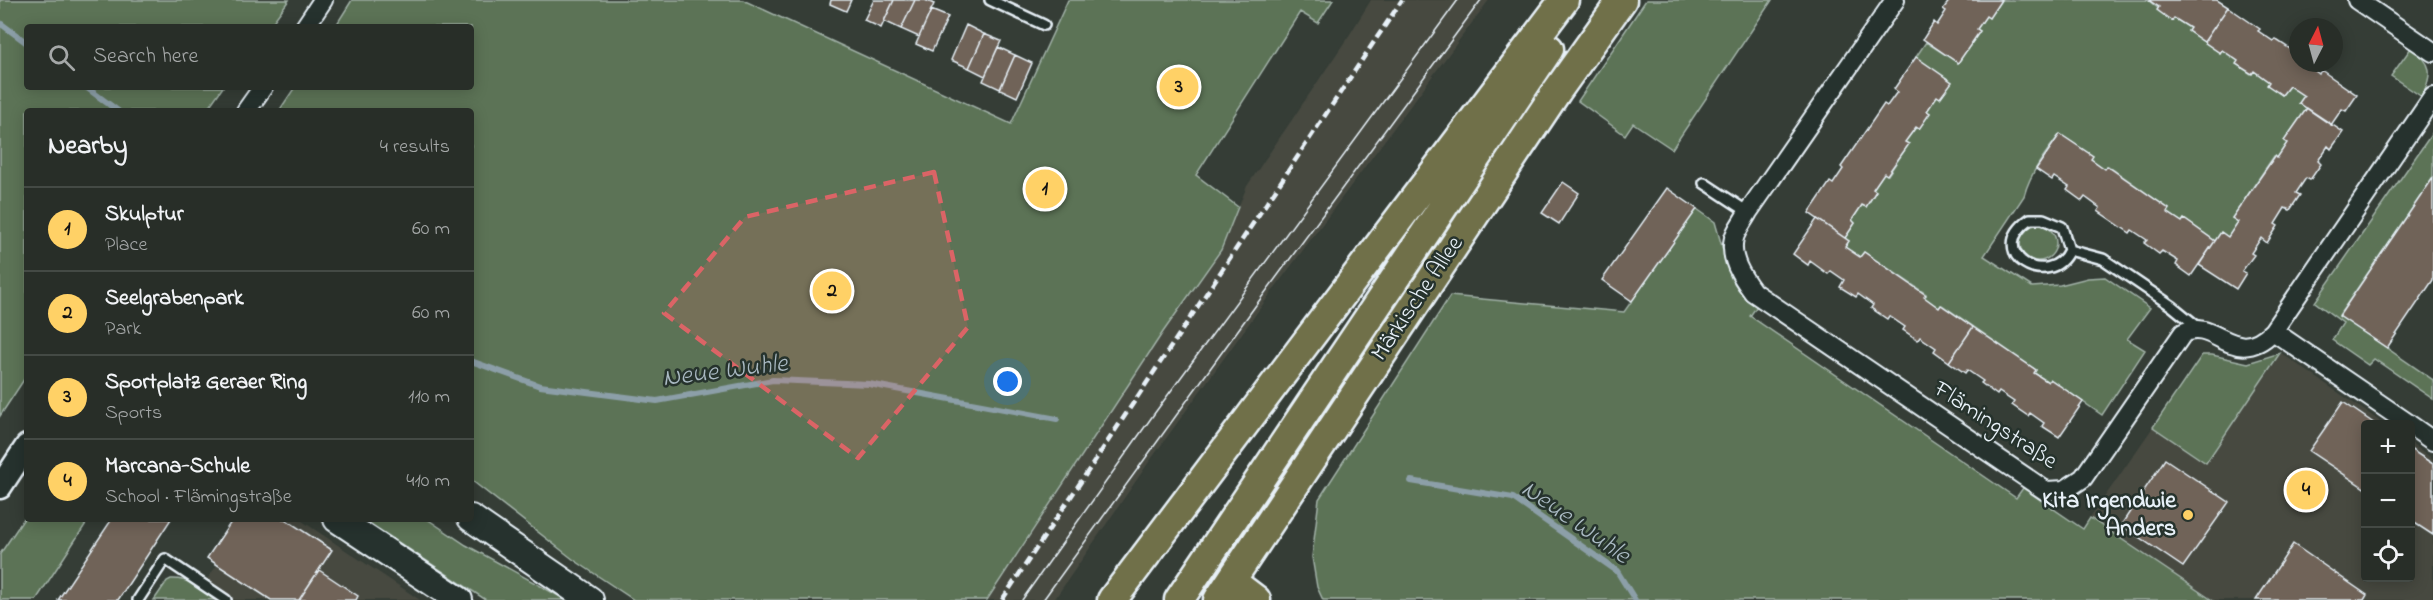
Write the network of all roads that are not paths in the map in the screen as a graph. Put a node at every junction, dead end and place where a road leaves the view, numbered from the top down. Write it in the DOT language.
graph roads {
  1 [pos="323,0"];
  2 [pos="990,0"];
  3 [pos="1564,0"];
  4 [pos="1582,0"];
  5 [pos="1622,0"];
  6 [pos="1895,0"];
  7 [pos="2357,0"];
  8 [pos="307,24"];
  9 [pos="1044,25"];
  10 [pos="2433,52"];
  11 [pos="261,90"];
  12 [pos="2433,97"];
  13 [pos="248,108"];
  14 [pos="1704,183"];
  15 [pos="1748,212"];
  16 [pos="2070,250"];
  17 [pos="2201,330"];
  18 [pos="2273,331"];
  19 [pos="2403,420"];
  20 [pos="2415,428"];
  21 [pos="2433,441"];
  22 [pos="24,451"];
  23 [pos="0,487"];
  24 [pos="474,520"];
  25 [pos="342,522"];
  26 [pos="1224,591"];
  27 [pos="1255,599"];
  28 [pos="138,600"];
  29 [pos="226,600"];
  30 [pos="459,600"];
  31 [pos="590,600"];
  32 [pos="1112,600"];
  33 [pos="1179,600"];
  1 -- 8 [label="street"];
  2 -- 9 [label="lane"];
  3 -- 32 [label="main road"];
  4 -- 33 [label="main road, Märkische Allee"];
  5 -- 26 [label="main road, Märkische Allee"];
  6 -- 15 [label="street"];
  7 -- 10 [label="street"];
  11 -- 13 [label="street"];
  12 -- 18 [label="street"];
  14 -- 15 [label="lane"];
  15 -- 17 [label="street, Flämingstraße"];
  16 -- 16 [label="lane"];
  16 -- 17 [label="lane"];
  17 -- 18 [label="street"];
  18 -- 19 [label="street"];
  20 -- 21 [label="street"];
  22 -- 23 [label="street"];
  24 -- 31 [label="main road"];
  25 -- 30 [label="main road"];
  26 -- 27 [label="main road"];
  28 -- 29 [label="lane"];
}
